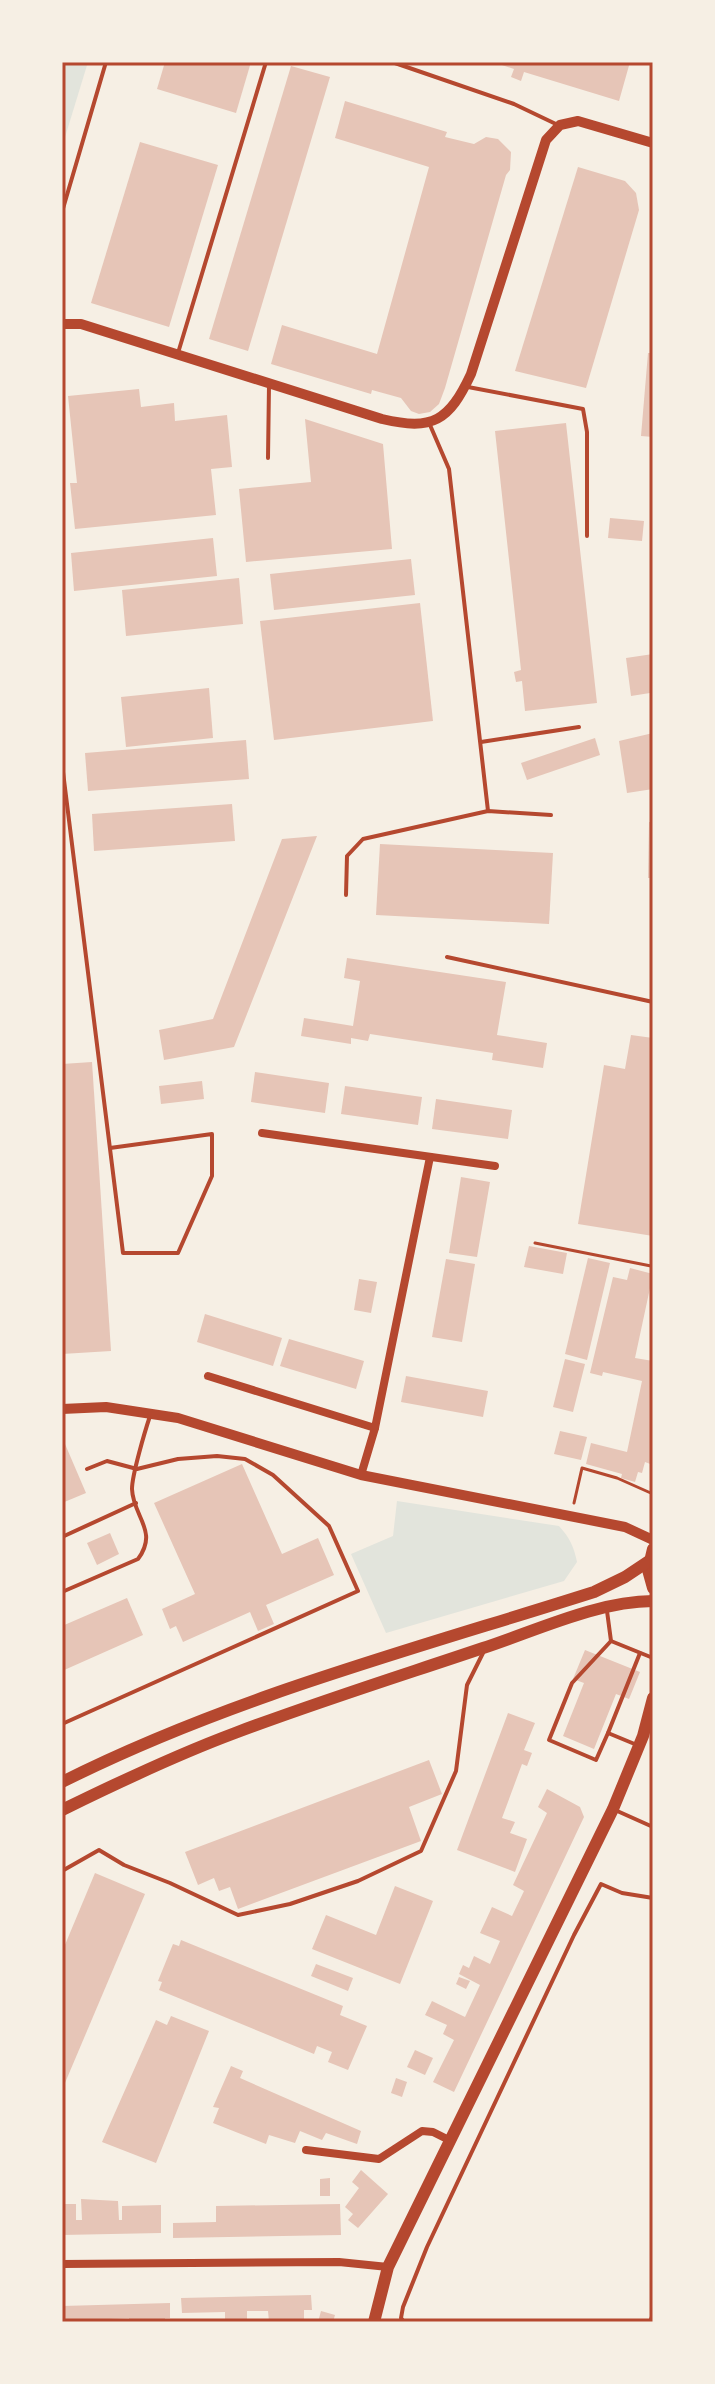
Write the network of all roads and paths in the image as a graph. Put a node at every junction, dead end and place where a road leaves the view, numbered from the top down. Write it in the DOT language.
graph roads {
  1 [pos="106,62"];
  2 [pos="266,62"];
  3 [pos="392,62"];
  4 [pos="560,125"];
  5 [pos="653,143"];
  6 [pos="62,212"];
  7 [pos="62,324"];
  8 [pos="178,353"];
  9 [pos="270,383"];
  10 [pos="466,386"];
  11 [pos="429,423"];
  12 [pos="268,458"];
  13 [pos="587,536"];
  14 [pos="579,727"];
  15 [pos="481,742"];
  16 [pos="62,764"];
  17 [pos="488,811"];
  18 [pos="551,815"];
  19 [pos="346,895"];
  20 [pos="447,957"];
  21 [pos="653,1002"];
  22 [pos="262,1133"];
  23 [pos="110,1148"];
  24 [pos="430,1157"];
  25 [pos="495,1166"];
  26 [pos="535,1243"];
  27 [pos="653,1271"];
  28 [pos="208,1376"];
  29 [pos="62,1409"];
  30 [pos="150,1413"];
  31 [pos="375,1428"];
  32 [pos="87,1469"];
  33 [pos="137,1469"];
  34 [pos="361,1475"];
  35 [pos="653,1494"];
  36 [pos="136,1503"];
  37 [pos="572,1516"];
  38 [pos="62,1537"];
  39 [pos="653,1540"];
  40 [pos="651,1555"];
  41 [pos="653,1588"];
  42 [pos="62,1592"];
  43 [pos="653,1601"];
  44 [pos="607,1608"];
  45 [pos="611,1641"];
  46 [pos="486,1647"];
  47 [pos="640,1653"];
  48 [pos="653,1658"];
  49 [pos="653,1698"];
  50 [pos="653,1718"];
  51 [pos="62,1724"];
  52 [pos="608,1733"];
  53 [pos="641,1741"];
  54 [pos="64,1780"];
  55 [pos="613,1809"];
  56 [pos="62,1810"];
  57 [pos="653,1827"];
  58 [pos="63,1870"];
  59 [pos="653,1898"];
  60 [pos="451,2141"];
  61 [pos="306,2150"];
  62 [pos="62,2264"];
  63 [pos="388,2267"];
  64 [pos="653,2314"];
  65 [pos="374,2322"];
  66 [pos="404,2322"];
  67 [pos="650,2322"];
  1 -- 6 [label="lane"];
  2 -- 8 [label="lane"];
  3 -- 4 [label="lane"];
  4 -- 5 [label="street"];
  4 -- 10 [label="street"];
  7 -- 8 [label="street"];
  8 -- 9 [label="street"];
  9 -- 11 [label="street"];
  9 -- 12 [label="lane"];
  10 -- 11 [label="street"];
  10 -- 13 [label="lane"];
  11 -- 15 [label="lane"];
  14 -- 15 [label="lane"];
  15 -- 17 [label="lane"];
  16 -- 23 [label="lane"];
  17 -- 18 [label="lane"];
  17 -- 19 [label="lane"];
  20 -- 21 [label="lane"];
  22 -- 24 [label="street"];
  23 -- 23 [label="lane"];
  24 -- 25 [label="street"];
  24 -- 31 [label="street"];
  26 -- 27 [label="path"];
  28 -- 31 [label="street"];
  29 -- 30 [label="street"];
  30 -- 33 [label="lane"];
  30 -- 34 [label="street"];
  31 -- 34 [label="street"];
  32 -- 33 [label="lane"];
  33 -- 36 [label="lane"];
  33 -- 51 [label="lane"];
  34 -- 37 [label="street"];
  35 -- 37 [label="path"];
  36 -- 38 [label="lane"];
  36 -- 42 [label="lane"];
  37 -- 39 [label="street"];
  40 -- 41 [label="main road"];
  40 -- 54 [label="main road"];
  43 -- 44 [label="main road"];
  44 -- 45 [label="lane"];
  44 -- 46 [label="main road"];
  45 -- 47 [label="lane"];
  45 -- 52 [label="lane"];
  46 -- 56 [label="main road"];
  46 -- 58 [label="lane"];
  47 -- 48 [label="lane"];
  47 -- 52 [label="lane"];
  49 -- 53 [label="main road"];
  50 -- 53 [label="main road"];
  52 -- 53 [label="lane"];
  53 -- 55 [label="main road"];
  55 -- 57 [label="lane"];
  55 -- 60 [label="main road"];
  59 -- 66 [label="lane"];
  60 -- 61 [label="street"];
  60 -- 63 [label="main road"];
  62 -- 63 [label="street"];
  63 -- 65 [label="main road"];
  64 -- 67 [label="lane"];
}
